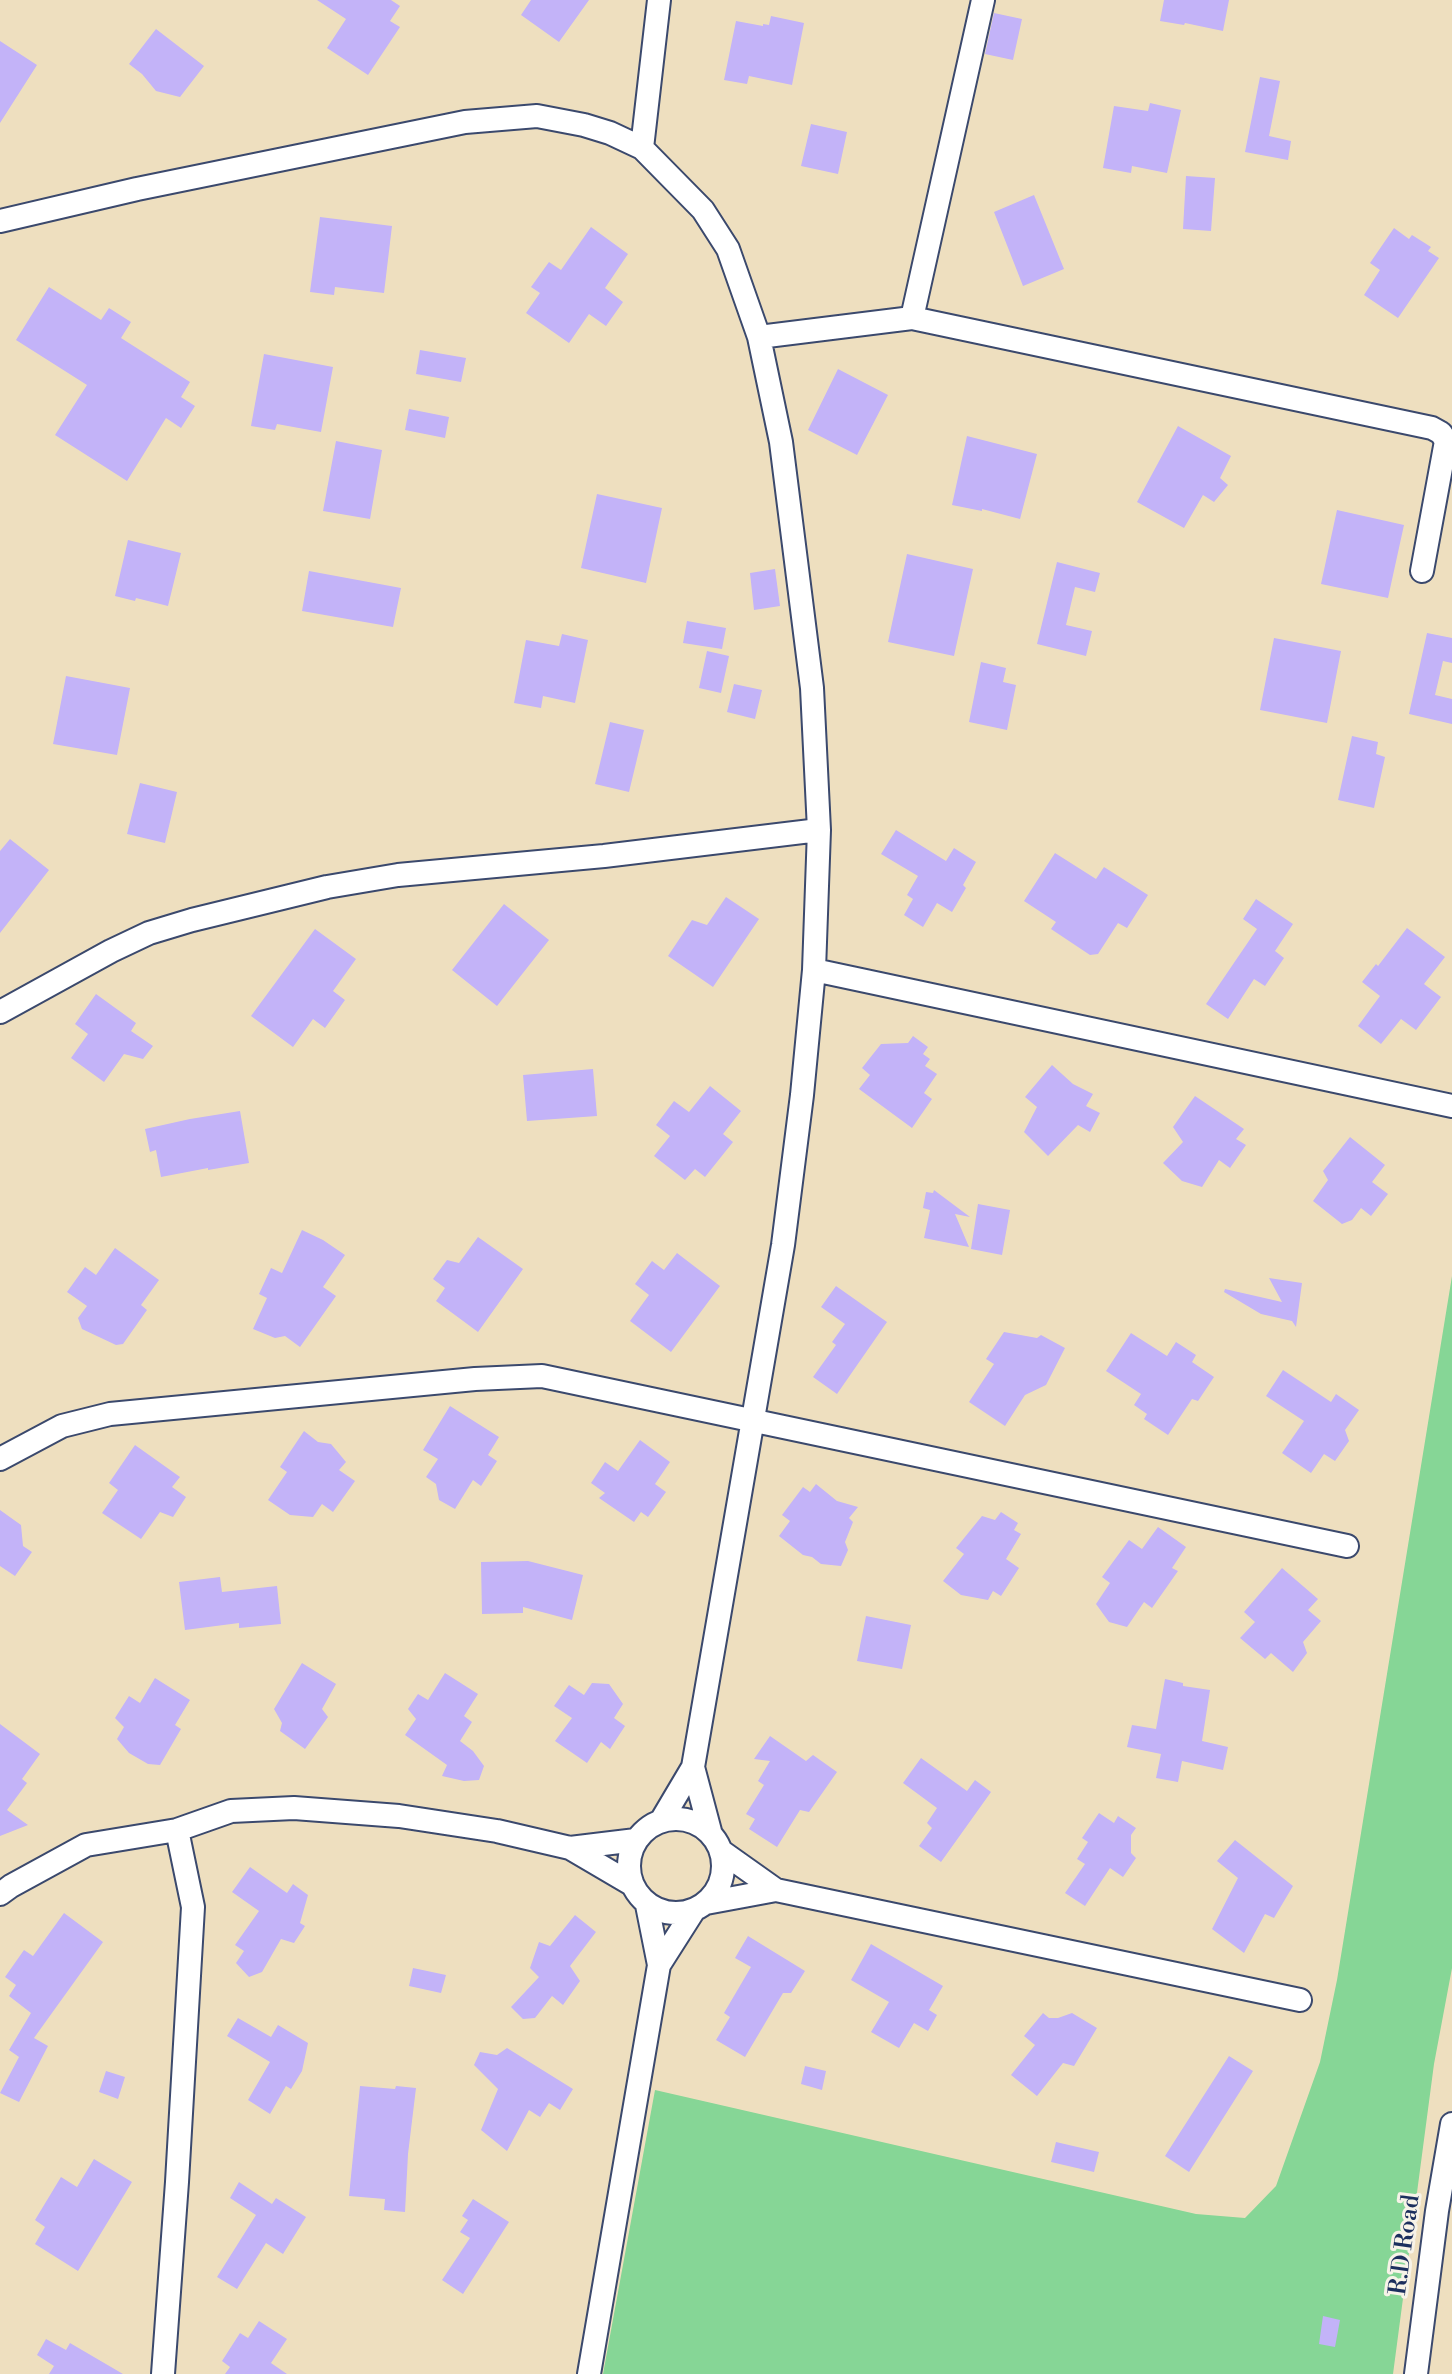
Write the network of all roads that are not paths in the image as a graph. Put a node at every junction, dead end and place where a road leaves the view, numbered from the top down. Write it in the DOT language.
graph roads {
  1 [pos="659,0"];
  2 [pos="983,0"];
  3 [pos="642,148"];
  4 [pos="0,221"];
  5 [pos="912,318"];
  6 [pos="759,337"];
  7 [pos="1422,571"];
  8 [pos="819,830"];
  9 [pos="814,970"];
  10 [pos="0,1012"];
  11 [pos="1452,1106"];
  12 [pos="752,1422"];
  13 [pos="0,1459"];
  14 [pos="1347,1546"];
  15 [pos="693,1767"];
  16 [pos="661,1821"];
  17 [pos="177,1830"];
  18 [pos="710,1831"];
  19 [pos="636,1840"];
  20 [pos="570,1848"];
  21 [pos="721,1851"];
  22 [pos="633,1885"];
  23 [pos="776,1890"];
  24 [pos="0,1894"];
  25 [pos="646,1905"];
  26 [pos="700,1906"];
  27 [pos="659,1965"];
  28 [pos="1300,2000"];
  29 [pos="1452,2124"];
  30 [pos="1444,2213"];
  31 [pos="164,2374"];
  32 [pos="589,2374"];
  33 [pos="1416,2374"];
  1 -- 3 [label="street"];
  2 -- 5 [label="street"];
  3 -- 4 [label="street"];
  3 -- 6 [label="street"];
  5 -- 6 [label="street"];
  5 -- 7 [label="street"];
  6 -- 8 [label="street"];
  8 -- 9 [label="street"];
  8 -- 10 [label="street"];
  9 -- 11 [label="street"];
  9 -- 12 [label="street"];
  12 -- 13 [label="street"];
  12 -- 14 [label="street"];
  12 -- 15 [label="street"];
  15 -- 16 [label="street"];
  15 -- 18 [label="street"];
  16 -- 18 [label="street"];
  16 -- 19 [label="street"];
  17 -- 20 [label="street"];
  17 -- 24 [label="street"];
  17 -- 31 [label="street"];
  18 -- 21 [label="street"];
  19 -- 20 [label="street"];
  19 -- 22 [label="street"];
  20 -- 22 [label="street"];
  21 -- 23 [label="street"];
  21 -- 26 [label="street"];
  22 -- 25 [label="street"];
  23 -- 26 [label="street"];
  23 -- 28 [label="street"];
  25 -- 26 [label="street"];
  25 -- 27 [label="street"];
  26 -- 27 [label="street"];
  27 -- 32 [label="street"];
  29 -- 30 [label="street, R.D Road"];
  30 -- 33 [label="street, R.D Road"];
}
